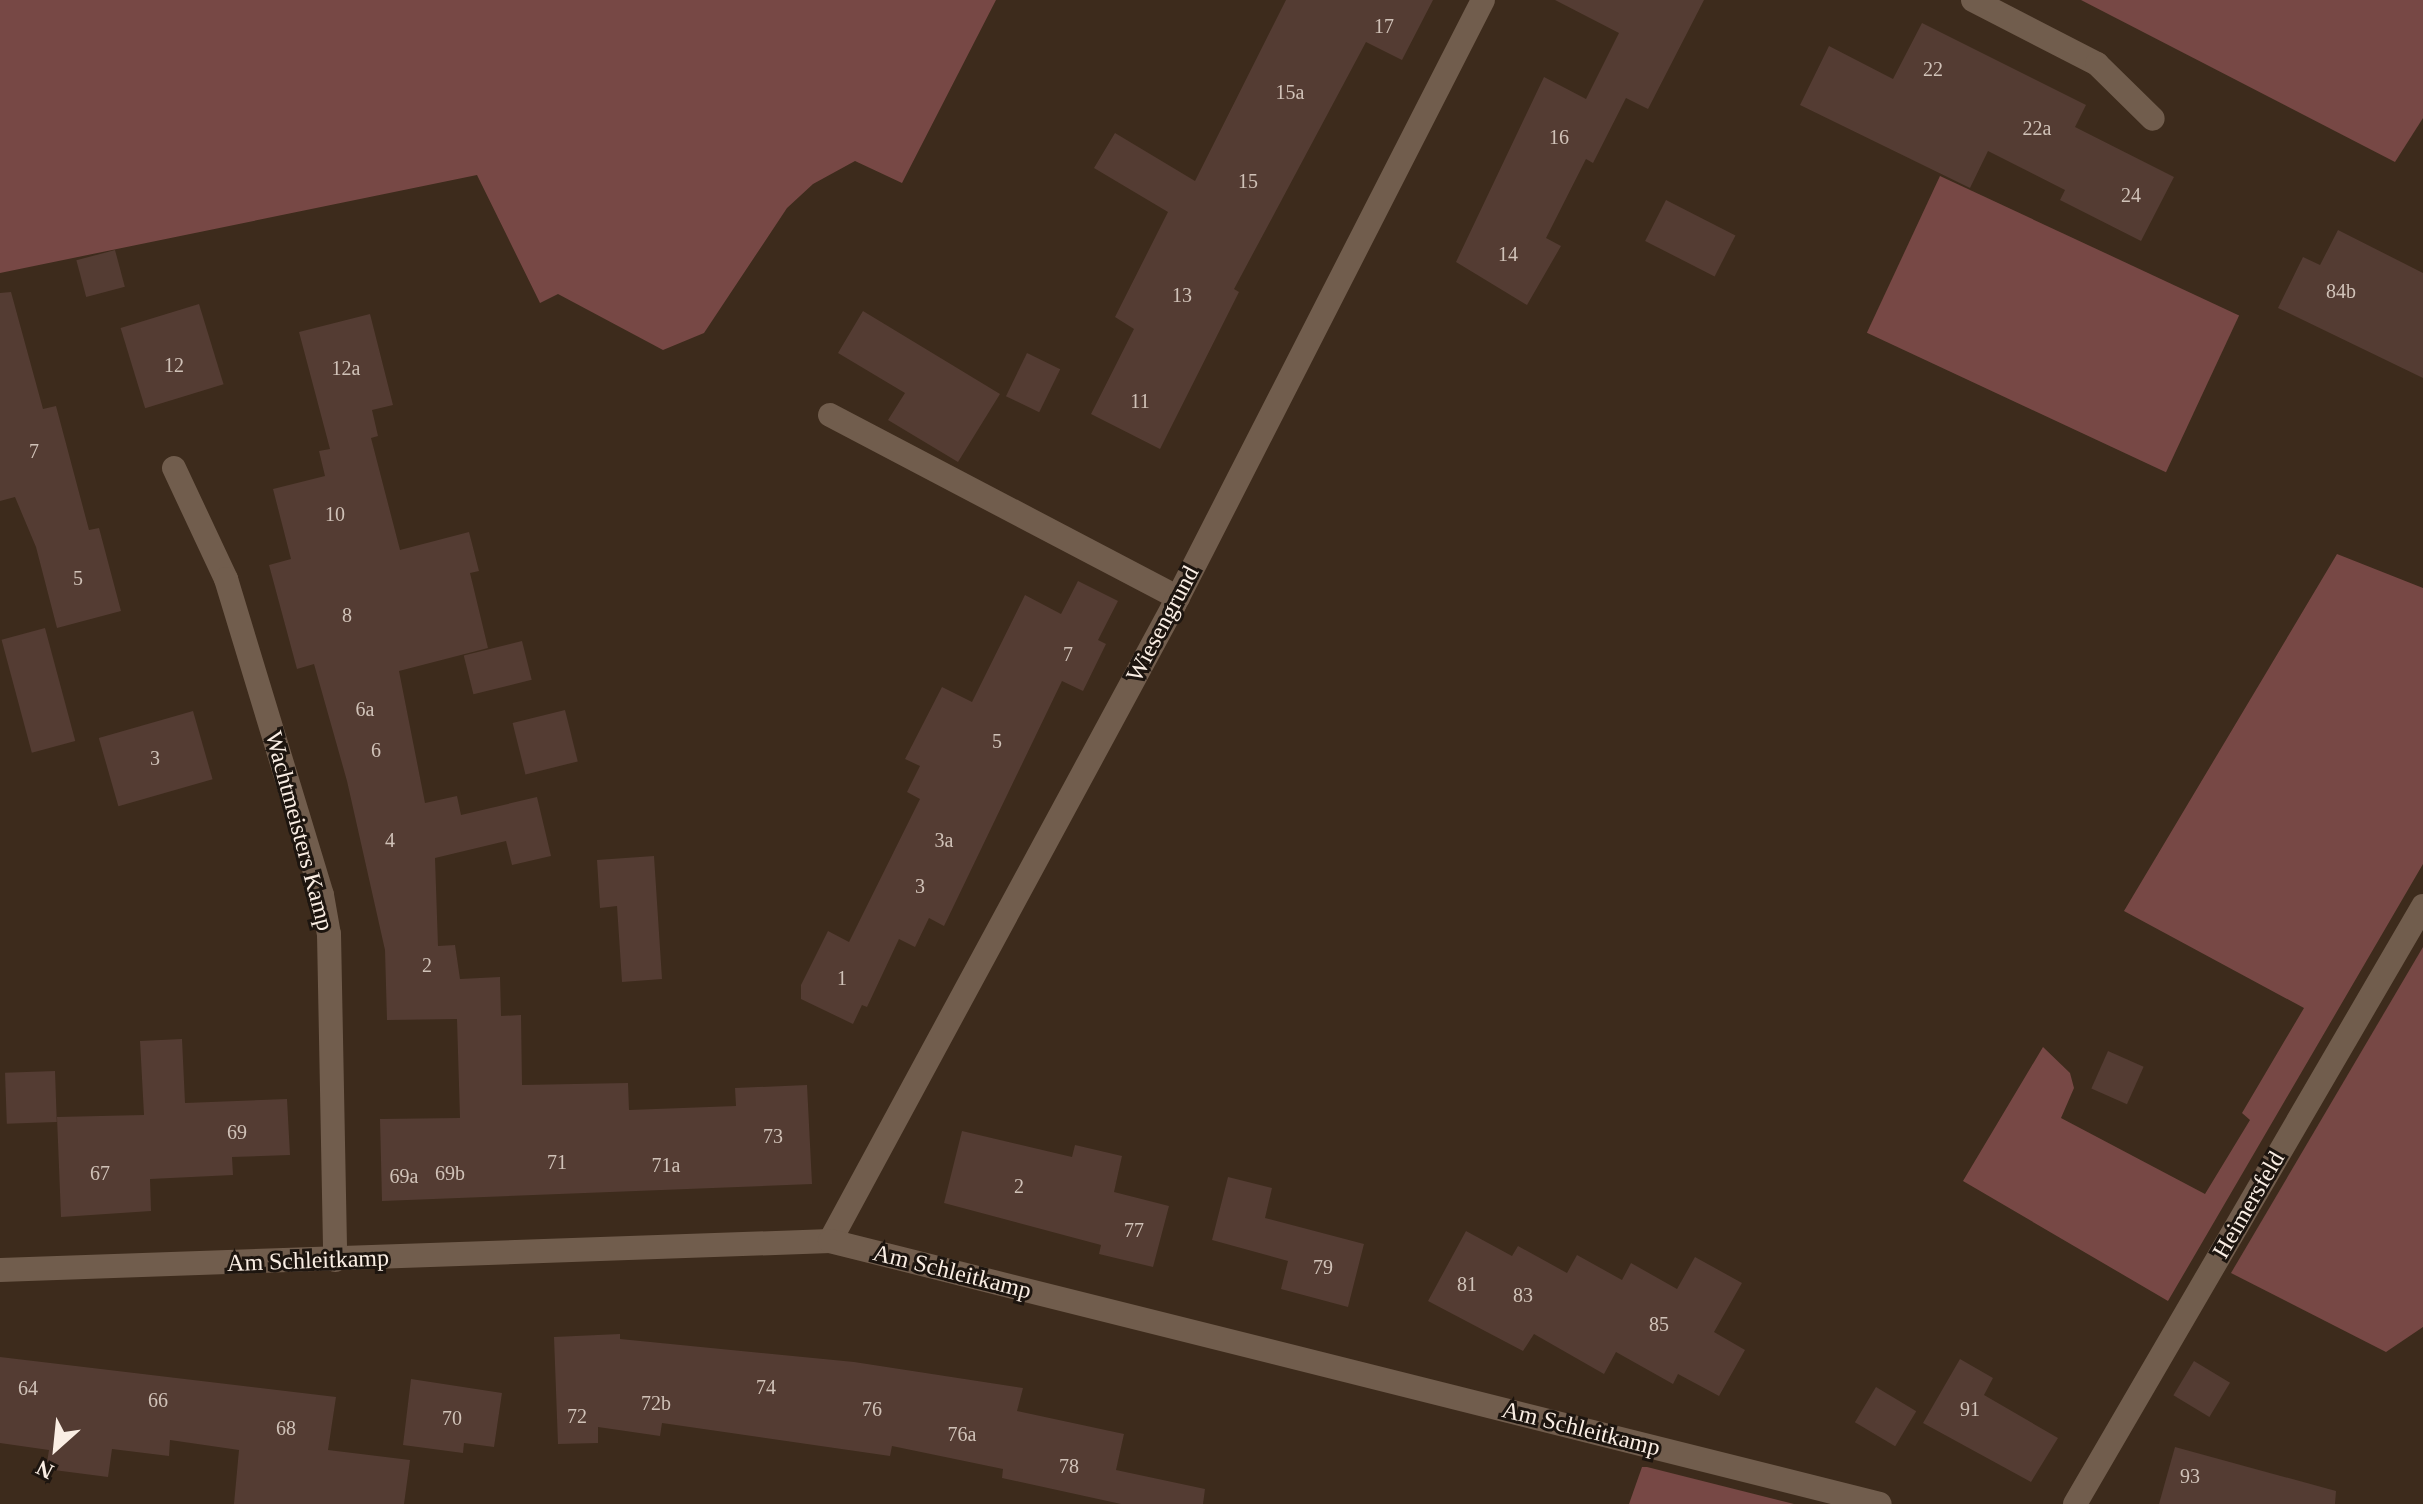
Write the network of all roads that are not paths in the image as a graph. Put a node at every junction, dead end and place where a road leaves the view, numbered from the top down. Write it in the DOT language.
graph roads {
  1 [pos="1483,0"];
  2 [pos="1973,0"];
  3 [pos="2153,119"];
  4 [pos="830,415"];
  5 [pos="174,468"];
  6 [pos="1178,598"];
  7 [pos="2423,906"];
  8 [pos="830,1241"];
  9 [pos="335,1260"];
  10 [pos="0,1270"];
  11 [pos="1880,1504"];
  12 [pos="2075,1504"];
  1 -- 6 [label="street, Wiesengrund"];
  2 -- 3 [label="street"];
  4 -- 6 [label="street"];
  5 -- 9 [label="street, Wachtmeisters Kamp"];
  6 -- 8 [label="street, Wiesengrund"];
  7 -- 12 [label="street, Heimersfeld"];
  8 -- 9 [label="street, Am Schleitkamp"];
  8 -- 11 [label="street, Am Schleitkamp"];
  9 -- 10 [label="street, Am Schleitkamp"];
}
